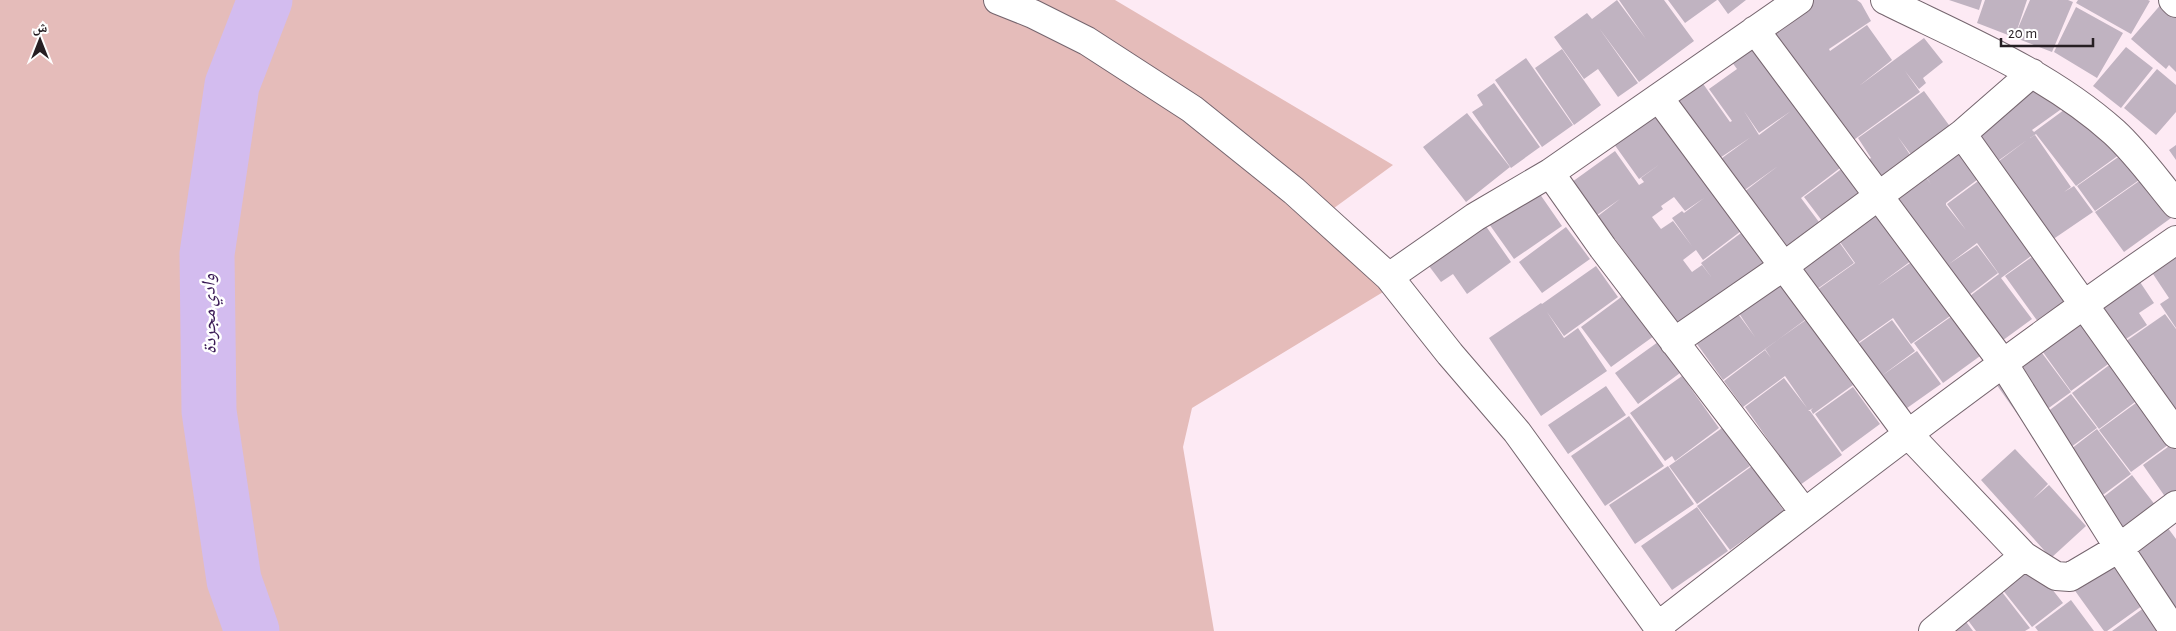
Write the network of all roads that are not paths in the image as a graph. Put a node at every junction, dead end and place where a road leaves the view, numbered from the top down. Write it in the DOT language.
graph roads {
  1 [pos="998,0"];
  2 [pos="1799,0"];
  3 [pos="1885,0"];
  4 [pos="2173,0"];
  5 [pos="2176,3"];
  6 [pos="1755,30"];
  7 [pos="2032,73"];
  8 [pos="1659,98"];
  9 [pos="1962,134"];
  10 [pos="1550,173"];
  11 [pos="1879,196"];
  12 [pos="2176,204"];
  13 [pos="2176,240"];
  14 [pos="1784,266"];
  15 [pos="1389,278"];
  16 [pos="2083,304"];
  17 [pos="1674,342"];
  18 [pos="2004,363"];
  19 [pos="1908,434"];
  20 [pos="2176,434"];
  21 [pos="2176,505"];
  22 [pos="1804,512"];
  23 [pos="2119,548"];
  24 [pos="2024,556"];
  25 [pos="1659,629"];
  26 [pos="1933,631"];
  27 [pos="2174,631"];
  1 -- 15 [label="street"];
  2 -- 6 [label="street"];
  3 -- 7 [label="street"];
  4 -- 5 [label="street"];
  6 -- 8 [label="street"];
  6 -- 11 [label="street"];
  7 -- 9 [label="street"];
  7 -- 12 [label="street"];
  8 -- 10 [label="street"];
  8 -- 14 [label="street"];
  9 -- 11 [label="street"];
  9 -- 16 [label="street"];
  10 -- 15 [label="street"];
  10 -- 17 [label="street"];
  11 -- 14 [label="street"];
  11 -- 18 [label="street"];
  13 -- 16 [label="street"];
  14 -- 17 [label="street"];
  14 -- 19 [label="street"];
  15 -- 25 [label="street"];
  16 -- 18 [label="street"];
  16 -- 20 [label="street"];
  17 -- 22 [label="street"];
  18 -- 19 [label="street"];
  18 -- 23 [label="street"];
  19 -- 22 [label="street"];
  19 -- 24 [label="street"];
  21 -- 23 [label="street"];
  22 -- 25 [label="street"];
  23 -- 24 [label="street"];
  23 -- 27 [label="street"];
  24 -- 26 [label="street"];
}
